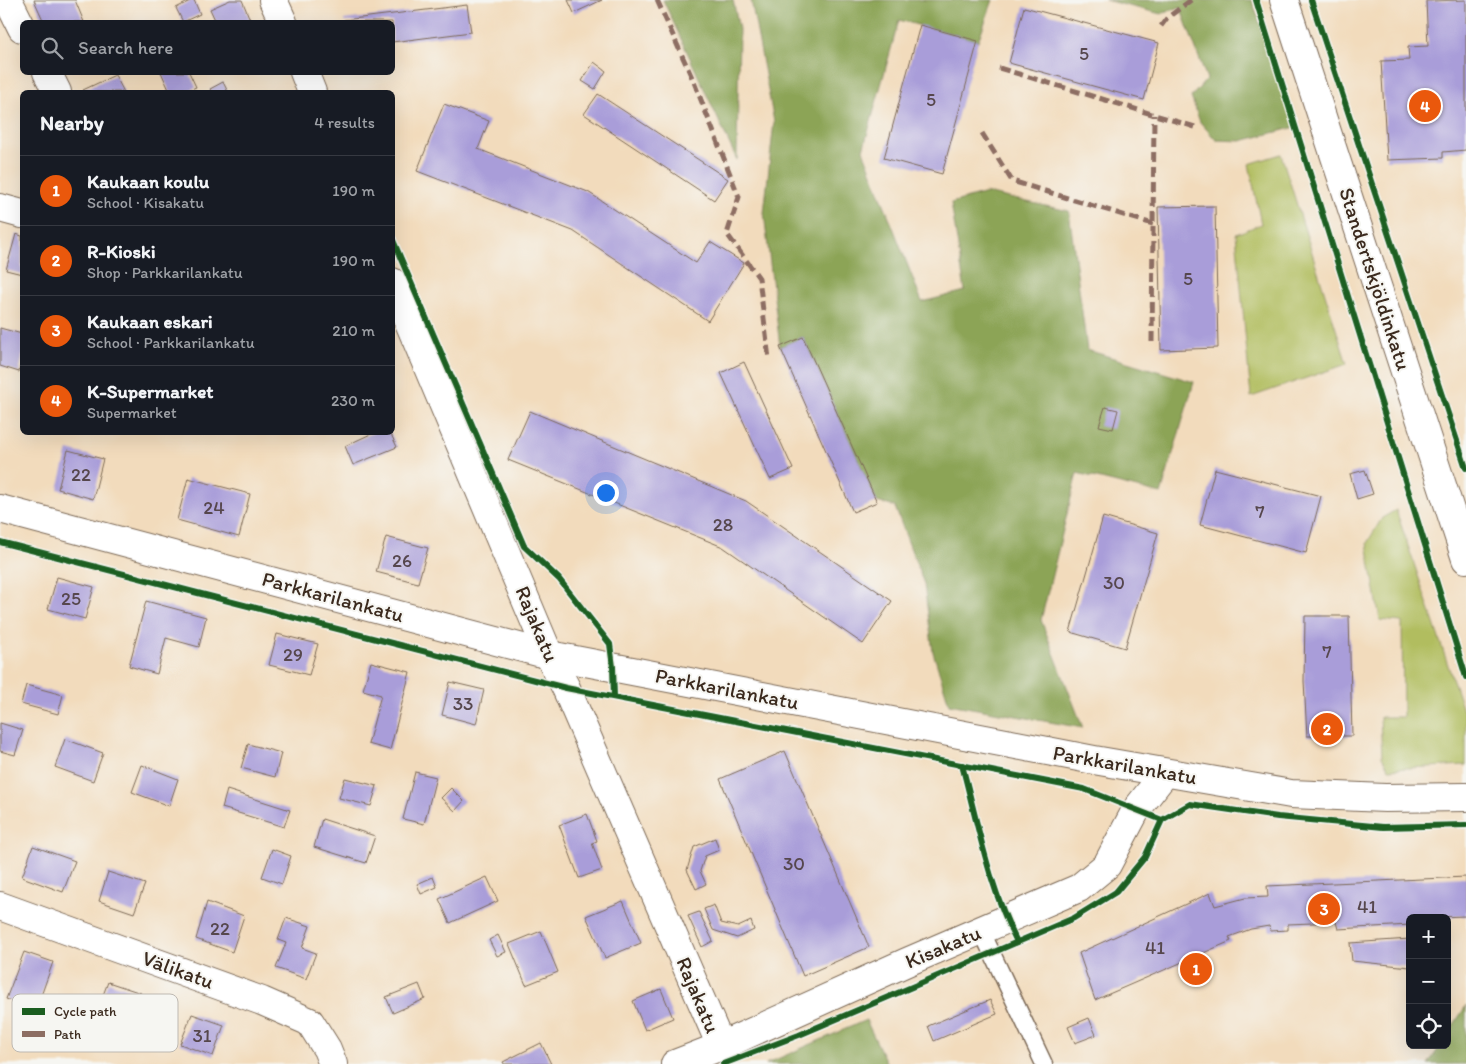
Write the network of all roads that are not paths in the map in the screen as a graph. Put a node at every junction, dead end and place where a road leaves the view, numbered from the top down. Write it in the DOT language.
graph roads {
  1 [pos="273,0"];
  2 [pos="1284,0"];
  3 [pos="6,5"];
  4 [pos="282,20"];
  5 [pos="20,25"];
  6 [pos="48,75"];
  7 [pos="305,75"];
  8 [pos="56,90"];
  9 [pos="311,90"];
  10 [pos="0,208"];
  11 [pos="20,213"];
  12 [pos="395,289"];
  13 [pos="0,509"];
  14 [pos="1466,558"];
  15 [pos="548,655"];
  16 [pos="1165,773"];
  17 [pos="1466,797"];
  18 [pos="0,906"];
  19 [pos="981,930"];
  20 [pos="721,1046"];
  21 [pos="333,1064"];
  22 [pos="675,1064"];
  23 [pos="1044,1064"];
  1 -- 4 [label="street"];
  2 -- 14 [label="street, Standertskjöldinkatu"];
  3 -- 5 [label="street"];
  6 -- 8 [label="street"];
  7 -- 9 [label="street"];
  10 -- 11 [label="street"];
  12 -- 15 [label="street, Rajakatu"];
  13 -- 15 [label="street, Parkkarilankatu"];
  15 -- 16 [label="street, Parkkarilankatu"];
  15 -- 20 [label="street, Rajakatu"];
  16 -- 17 [label="street, Parkkarilankatu"];
  16 -- 19 [label="street, Kisakatu"];
  18 -- 21 [label="street, Välikatu"];
  19 -- 20 [label="street, Kisakatu"];
  19 -- 23 [label="lane"];
  20 -- 22 [label="street, Kisakatu"];
}
